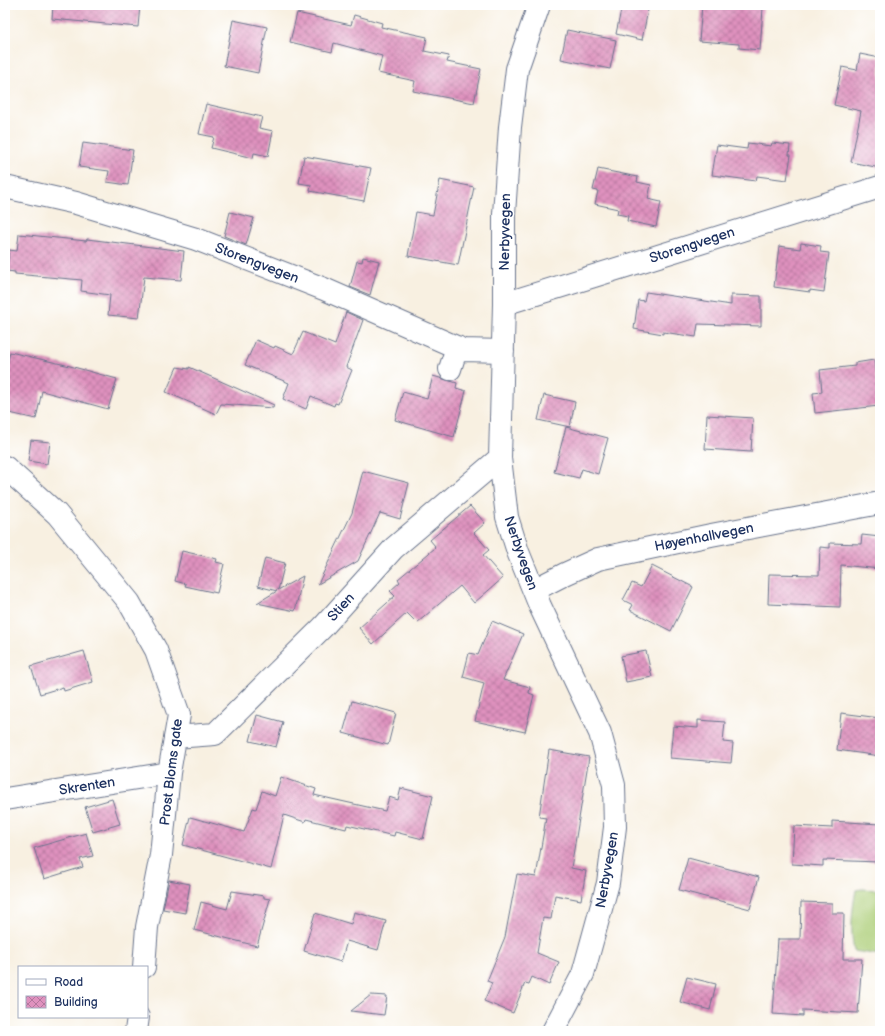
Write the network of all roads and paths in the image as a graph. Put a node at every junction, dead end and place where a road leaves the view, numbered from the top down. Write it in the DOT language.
graph roads {
  1 [pos="539,5"];
  2 [pos="880,186"];
  3 [pos="5,188"];
  4 [pos="504,304"];
  5 [pos="457,348"];
  6 [pos="503,351"];
  7 [pos="450,369"];
  8 [pos="500,458"];
  9 [pos="5,467"];
  10 [pos="880,504"];
  11 [pos="534,590"];
  12 [pos="175,737"];
  13 [pos="169,773"];
  14 [pos="5,800"];
  15 [pos="144,966"];
  16 [pos="138,1018"];
  17 [pos="136,1031"];
  18 [pos="553,1031"];
  1 -- 4 [label="street, Nerbyvegen"];
  2 -- 4 [label="street, Storengvegen"];
  3 -- 5 [label="street, Storengvegen"];
  4 -- 6 [label="street, Nerbyvegen"];
  5 -- 6 [label="street, Storengvegen"];
  5 -- 7 [label="street"];
  6 -- 8 [label="street, Nerbyvegen"];
  8 -- 11 [label="street, Nerbyvegen"];
  8 -- 12 [label="street, Stien"];
  9 -- 12 [label="street, Prost Bloms gate"];
  10 -- 11 [label="street, Høyenhallvegen"];
  11 -- 18 [label="street, Nerbyvegen"];
  12 -- 13 [label="street, Prost Bloms gate"];
  13 -- 14 [label="street, Skrenten"];
  13 -- 15 [label="street, Prost Bloms gate"];
  16 -- 17 [label="street"];
}
